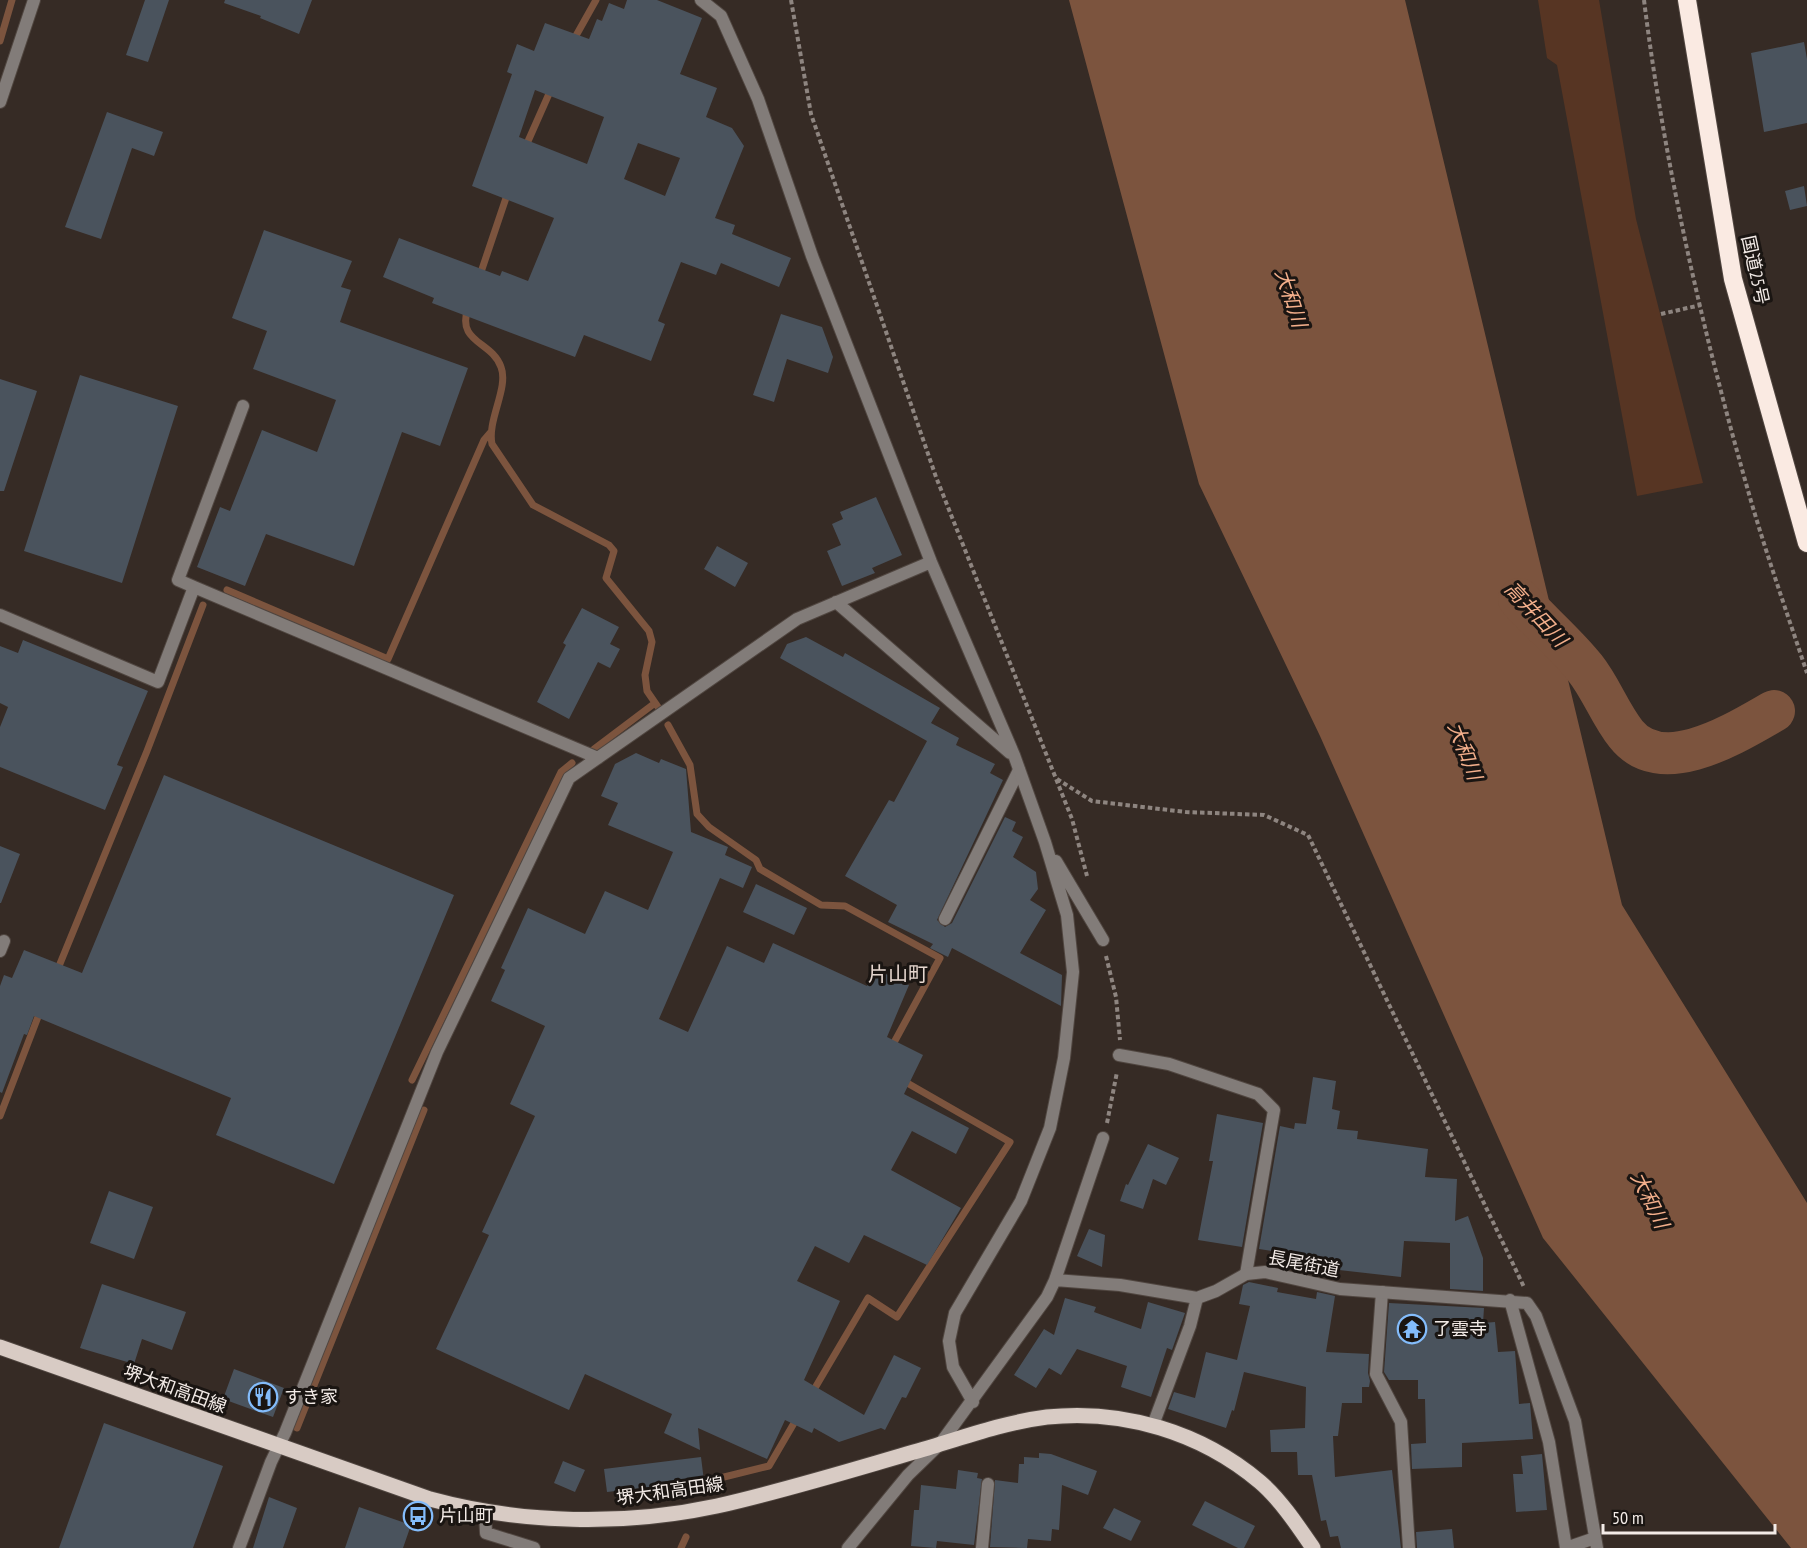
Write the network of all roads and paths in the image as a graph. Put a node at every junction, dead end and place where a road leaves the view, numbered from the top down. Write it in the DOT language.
graph roads {
  1 [pos="34,0"];
  2 [pos="701,0"];
  3 [pos="791,0"];
  4 [pos="1644,0"];
  5 [pos="1687,0"];
  6 [pos="0,102"];
  7 [pos="1701,305"];
  8 [pos="1660,314"];
  9 [pos="243,406"];
  10 [pos="1807,543"];
  11 [pos="931,561"];
  12 [pos="194,587"];
  13 [pos="836,602"];
  14 [pos="0,615"];
  15 [pos="1807,673"];
  16 [pos="1014,755"];
  17 [pos="598,758"];
  18 [pos="1019,770"];
  19 [pos="1055,778"];
  20 [pos="1045,842"];
  21 [pos="1089,885"];
  22 [pos="945,919"];
  23 [pos="1103,940"];
  24 [pos="1119,1055"];
  25 [pos="1104,1138"];
  26 [pos="1246,1274"];
  27 [pos="1055,1280"];
  28 [pos="1382,1292"];
  29 [pos="1197,1298"];
  30 [pos="1510,1300"];
  31 [pos="1527,1303"];
  32 [pos="0,1347"];
  33 [pos="973,1402"];
  34 [pos="1153,1425"];
  35 [pos="940,1444"];
  36 [pos="278,1447"];
  37 [pos="988,1484"];
  38 [pos="485,1511"];
  39 [pos="1596,1543"];
  40 [pos="239,1548"];
  41 [pos="534,1548"];
  42 [pos="851,1548"];
  43 [pos="982,1548"];
  44 [pos="1313,1548"];
  45 [pos="1409,1548"];
  46 [pos="1566,1548"];
  1 -- 6 [label="street"];
  2 -- 11 [label="street"];
  3 -- 19 [label="path"];
  4 -- 7 [label="path"];
  5 -- 10 [label="highway, 国道25号"];
  7 -- 8 [label="path"];
  7 -- 15 [label="path"];
  9 -- 12 [label="street"];
  11 -- 13 [label="street"];
  11 -- 16 [label="street"];
  12 -- 14 [label="street"];
  12 -- 17 [label="street"];
  13 -- 16 [label="street"];
  13 -- 17 [label="street"];
  16 -- 18 [label="street"];
  17 -- 36 [label="street"];
  18 -- 20 [label="street"];
  18 -- 22 [label="street"];
  19 -- 21 [label="path"];
  19 -- 31 [label="path"];
  20 -- 23 [label="street"];
  20 -- 33 [label="street"];
  23 -- 24 [label="path"];
  24 -- 25 [label="path"];
  24 -- 26 [label="street"];
  25 -- 27 [label="street"];
  26 -- 28 [label="street, 長尾街道"];
  26 -- 29 [label="street, 長尾街道"];
  27 -- 29 [label="street"];
  27 -- 33 [label="street"];
  28 -- 30 [label="street, 長尾街道"];
  28 -- 45 [label="street"];
  29 -- 34 [label="street"];
  30 -- 31 [label="street, 長尾街道"];
  30 -- 46 [label="street"];
  31 -- 39 [label="street"];
  32 -- 36 [label="main road, 堺大和高田線"];
  33 -- 35 [label="street"];
  34 -- 35 [label="main road, 堺大和高田線"];
  34 -- 44 [label="main road, 堺大和高田線"];
  35 -- 38 [label="main road, 堺大和高田線"];
  35 -- 42 [label="street"];
  36 -- 38 [label="main road, 堺大和高田線"];
  36 -- 40 [label="street"];
  37 -- 43 [label="street"];
  38 -- 41 [label="street"];
  39 -- 46 [label="street"];
}
